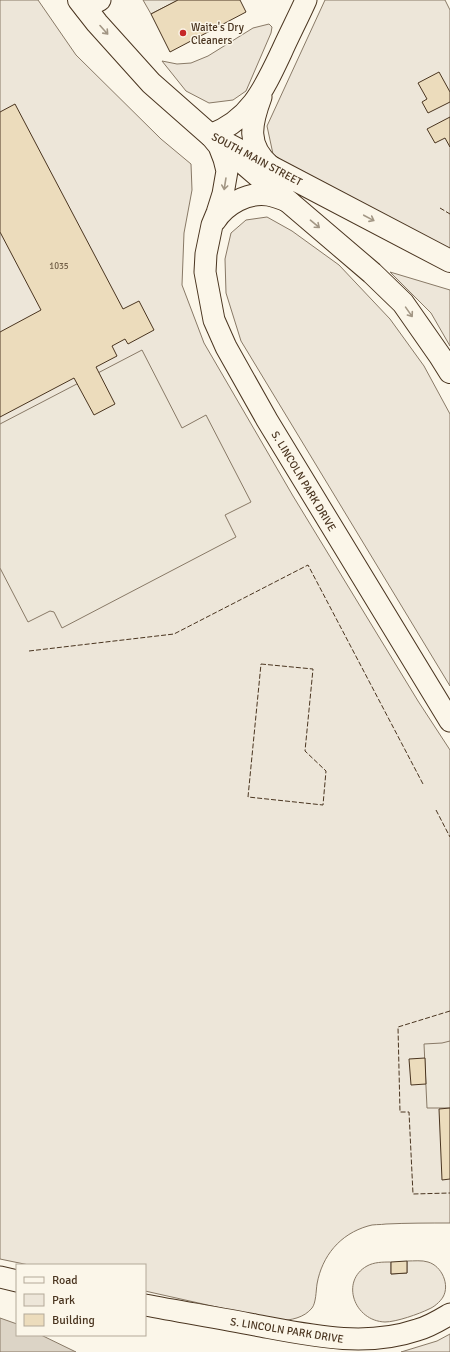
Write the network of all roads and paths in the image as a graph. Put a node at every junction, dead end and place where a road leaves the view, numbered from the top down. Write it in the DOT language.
graph roads {
  1 [pos="306,0"];
  2 [pos="88,3"];
  3 [pos="264,87"];
  4 [pos="210,135"];
  5 [pos="270,166"];
  6 [pos="290,202"];
  7 [pos="212,225"];
  8 [pos="450,261"];
  9 [pos="450,372"];
  10 [pos="450,721"];
  11 [pos="0,1278"];
  12 [pos="16,1281"];
  13 [pos="146,1305"];
  14 [pos="450,1314"];
  1 -- 3 [label="street"];
  2 -- 4 [label="main road, SOUTH MAIN STREET, one-way"];
  3 -- 4 [label="street"];
  3 -- 5 [label="street"];
  4 -- 5 [label="main road, SOUTH MAIN STREET"];
  4 -- 6 [label="main road"];
  4 -- 7 [label="street, S. LINCOLN PARK DRIVE, one-way"];
  5 -- 8 [label="main road, SOUTH MAIN STREET, one-way"];
  6 -- 7 [label="street"];
  6 -- 9 [label="main road, one-way"];
  7 -- 10 [label="street, S. LINCOLN PARK DRIVE"];
  11 -- 12 [label="street"];
  13 -- 14 [label="street, S. LINCOLN PARK DRIVE"];
}
